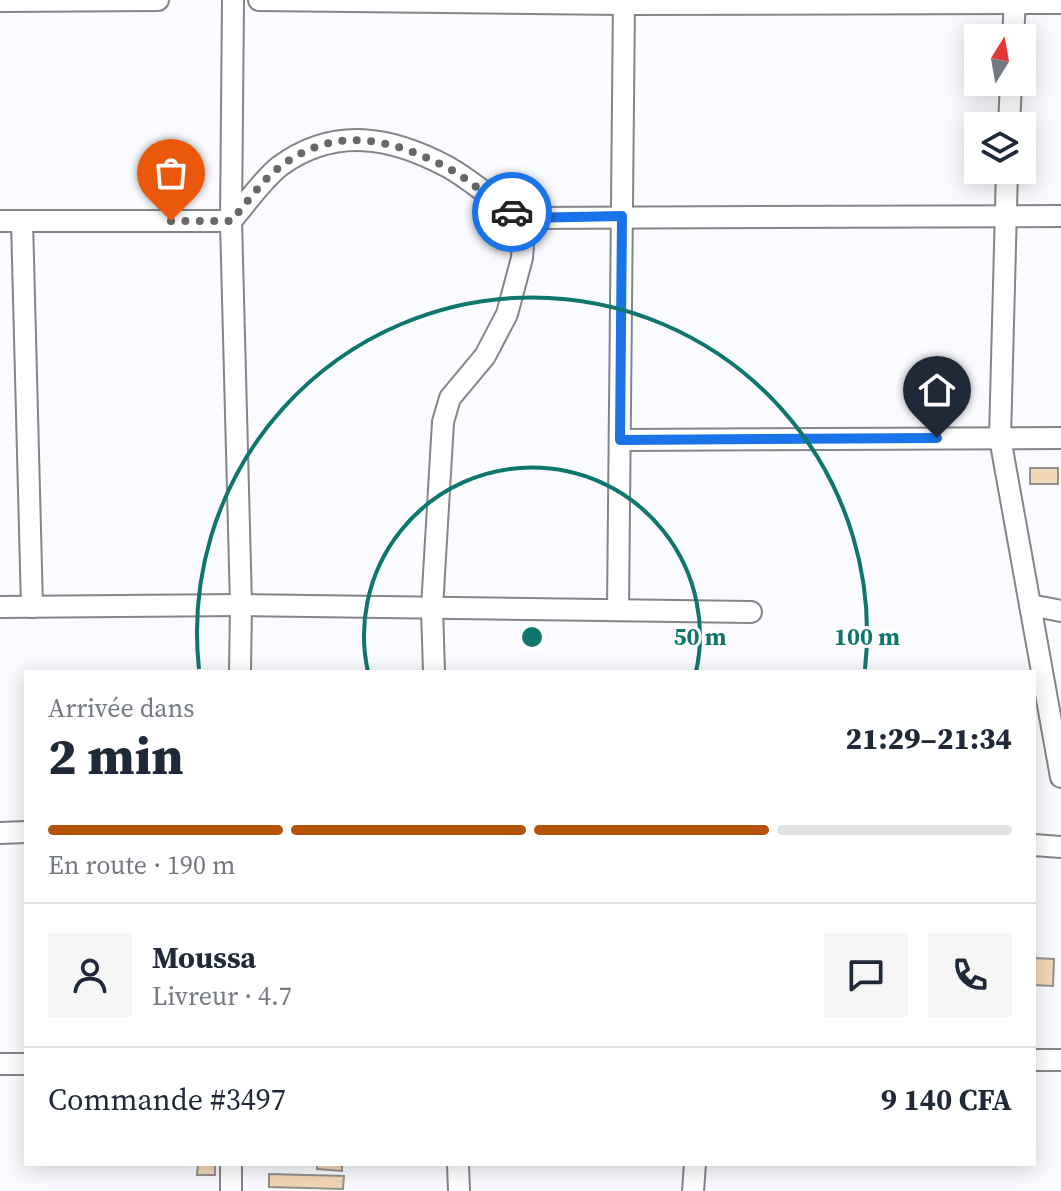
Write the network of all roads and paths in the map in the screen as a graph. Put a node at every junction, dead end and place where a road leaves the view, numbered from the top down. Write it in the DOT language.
graph roads {
  1 [pos="158,0"];
  2 [pos="233,0"];
  3 [pos="259,0"];
  4 [pos="0,1"];
  5 [pos="1015,1"];
  6 [pos="624,2"];
  7 [pos="1061,3"];
  8 [pos="1014,24"];
  9 [pos="1006,184"];
  10 [pos="622,216"];
  11 [pos="1004,216"];
  12 [pos="1061,216"];
  13 [pos="525,218"];
  14 [pos="0,221"];
  15 [pos="22,221"];
  16 [pos="231,221"];
  17 [pos="1000,438"];
  18 [pos="1061,438"];
  19 [pos="620,440"];
  20 [pos="241,605"];
  21 [pos="1030,605"];
  22 [pos="0,607"];
  23 [pos="32,607"];
  24 [pos="432,608"];
  25 [pos="618,610"];
  26 [pos="1061,611"];
  27 [pos="751,612"];
  28 [pos="240,670"];
  29 [pos="434,670"];
  30 [pos="1061,777"];
  31 [pos="24,832"];
  32 [pos="0,833"];
  33 [pos="1036,845"];
  34 [pos="1061,847"];
  35 [pos="1036,1060"];
  36 [pos="1061,1060"];
  37 [pos="0,1064"];
  38 [pos="24,1064"];
  39 [pos="231,1166"];
  40 [pos="458,1166"];
  41 [pos="695,1166"];
  42 [pos="231,1191"];
  43 [pos="459,1191"];
  44 [pos="693,1191"];
  1 -- 4 [label="street"];
  2 -- 16 [label="street"];
  3 -- 6 [label="street"];
  5 -- 6 [label="street"];
  5 -- 7 [label="street"];
  5 -- 8 [label="street"];
  6 -- 10 [label="street"];
  9 -- 11 [label="street"];
  10 -- 11 [label="street"];
  10 -- 13 [label="street"];
  10 -- 19 [label="street"];
  11 -- 12 [label="street"];
  11 -- 17 [label="street"];
  13 -- 16 [label="street"];
  13 -- 24 [label="street"];
  14 -- 15 [label="street"];
  15 -- 16 [label="street"];
  15 -- 23 [label="street"];
  16 -- 20 [label="street"];
  17 -- 18 [label="street"];
  17 -- 19 [label="street"];
  17 -- 21 [label="street"];
  19 -- 25 [label="street"];
  20 -- 23 [label="street"];
  20 -- 24 [label="street"];
  20 -- 28 [label="street"];
  21 -- 26 [label="street"];
  21 -- 30 [label="street"];
  22 -- 23 [label="street"];
  24 -- 25 [label="street"];
  24 -- 29 [label="street"];
  25 -- 27 [label="street"];
  31 -- 32 [label="street"];
  33 -- 34 [label="street"];
  35 -- 36 [label="street"];
  37 -- 38 [label="street"];
  39 -- 42 [label="street"];
  40 -- 43 [label="street"];
  41 -- 44 [label="street"];
}
